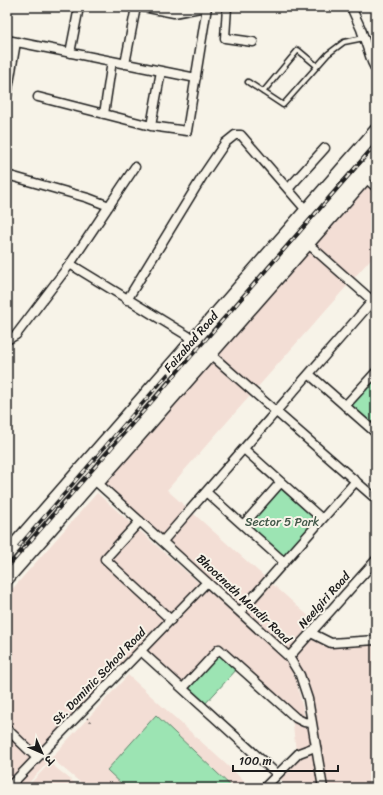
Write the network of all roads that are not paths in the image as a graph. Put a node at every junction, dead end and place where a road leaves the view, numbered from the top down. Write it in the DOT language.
graph roads {
  1 [pos="79,7"];
  2 [pos="136,7"];
  3 [pos="143,7"];
  4 [pos="206,7"];
  5 [pos="227,7"];
  6 [pos="351,7"];
  7 [pos="364,38"];
  8 [pos="7,40"];
  9 [pos="16,42"];
  10 [pos="253,42"];
  11 [pos="70,53"];
  12 [pos="112,62"];
  13 [pos="125,64"];
  14 [pos="317,66"];
  15 [pos="376,70"];
  16 [pos="161,71"];
  17 [pos="196,78"];
  18 [pos="248,82"];
  19 [pos="263,92"];
  20 [pos="7,95"];
  21 [pos="38,97"];
  22 [pos="104,114"];
  23 [pos="151,126"];
  24 [pos="376,131"];
  25 [pos="325,148"];
  26 [pos="376,157"];
  27 [pos="135,167"];
  28 [pos="376,169"];
  29 [pos="7,175"];
  30 [pos="366,182"];
  31 [pos="288,189"];
  32 [pos="376,190"];
  33 [pos="109,206"];
  34 [pos="306,210"];
  35 [pos="307,242"];
  36 [pos="70,264"];
  37 [pos="127,300"];
  38 [pos="375,300"];
  39 [pos="193,339"];
  40 [pos="7,340"];
  41 [pos="210,352"];
  42 [pos="376,372"];
  43 [pos="309,374"];
  44 [pos="346,406"];
  45 [pos="276,411"];
  46 [pos="376,433"];
  47 [pos="244,449"];
  48 [pos="81,468"];
  49 [pos="356,481"];
  50 [pos="97,482"];
  51 [pos="281,482"];
  52 [pos="206,492"];
  53 [pos="376,499"];
  54 [pos="322,519"];
  55 [pos="140,521"];
  56 [pos="242,525"];
  57 [pos="163,541"];
  58 [pos="7,554"];
  59 [pos="376,560"];
  60 [pos="284,562"];
  61 [pos="7,578"];
  62 [pos="207,582"];
  63 [pos="240,612"];
  64 [pos="171,620"];
  65 [pos="310,633"];
  66 [pos="376,640"];
  67 [pos="141,651"];
  68 [pos="289,657"];
  69 [pos="183,688"];
  70 [pos="311,723"];
  71 [pos="7,729"];
  72 [pos="315,747"];
  73 [pos="36,757"];
  74 [pos="277,774"];
  75 [pos="8,788"];
  76 [pos="264,788"];
  77 [pos="323,788"];
  1 -- 11 [label="street"];
  2 -- 13 [label="street"];
  3 -- 4 [label="street"];
  4 -- 17 [label="street"];
  5 -- 10 [label="street"];
  6 -- 7 [label="street"];
  7 -- 14 [label="lane"];
  7 -- 15 [label="street"];
  8 -- 9 [label="street"];
  9 -- 11 [label="street"];
  9 -- 20 [label="street"];
  11 -- 12 [label="street"];
  12 -- 13 [label="street"];
  12 -- 22 [label="street"];
  13 -- 16 [label="street"];
  14 -- 19 [label="lane"];
  14 -- 19 [label="lane"];
  16 -- 17 [label="street"];
  16 -- 23 [label="street"];
  17 -- 23 [label="street"];
  18 -- 19 [label="lane"];
  21 -- 22 [label="street"];
  22 -- 23 [label="street"];
  24 -- 34 [label="main road, Faizabad Road"];
  25 -- 31 [label="street"];
  26 -- 35 [label="main road, Faizabad Road"];
  27 -- 33 [label="street"];
  28 -- 30 [label="street"];
  29 -- 33 [label="street"];
  30 -- 32 [label="lane"];
  30 -- 35 [label="street"];
  31 -- 34 [label="street"];
  31 -- 37 [label="street"];
  33 -- 36 [label="street"];
  34 -- 39 [label="main road, Faizabad Road"];
  35 -- 38 [label="street"];
  35 -- 41 [label="main road, Faizabad Road"];
  36 -- 37 [label="street"];
  36 -- 40 [label="street"];
  37 -- 39 [label="street"];
  38 -- 43 [label="street"];
  39 -- 41 [label="street"];
  39 -- 48 [label="main road, Faizabad Road"];
  41 -- 45 [label="street"];
  41 -- 50 [label="main road, Faizabad Road"];
  42 -- 44 [label="street"];
  43 -- 44 [label="street"];
  43 -- 45 [label="street"];
  44 -- 46 [label="street"];
  45 -- 47 [label="street"];
  45 -- 49 [label="street"];
  47 -- 51 [label="street"];
  47 -- 52 [label="street"];
  48 -- 50 [label="street, Bhootnath Mandir Road"];
  48 -- 58 [label="main road, Faizabad Road"];
  49 -- 53 [label="street"];
  49 -- 54 [label="street"];
  50 -- 55 [label="street, Bhootnath Mandir Road"];
  50 -- 61 [label="main road, Faizabad Road"];
  51 -- 54 [label="street"];
  51 -- 56 [label="street"];
  52 -- 56 [label="street"];
  52 -- 57 [label="street"];
  54 -- 60 [label="street"];
  55 -- 57 [label="street, Bhootnath Mandir Road"];
  55 -- 64 [label="street"];
  56 -- 60 [label="street"];
  57 -- 62 [label="street, Bhootnath Mandir Road"];
  59 -- 65 [label="street, Neelgiri Road"];
  60 -- 63 [label="street"];
  62 -- 63 [label="street, Bhootnath Mandir Road"];
  62 -- 64 [label="street, St. Dominic School Road"];
  63 -- 68 [label="street, Bhootnath Mandir Road"];
  64 -- 67 [label="street, St. Dominic School Road"];
  65 -- 66 [label="street"];
  65 -- 68 [label="street, Neelgiri Road"];
  67 -- 69 [label="street"];
  67 -- 73 [label="street, St. Dominic School Road"];
  68 -- 70 [label="street, Bhootnath Mandir Road"];
  69 -- 70 [label="street"];
  69 -- 74 [label="street"];
  70 -- 72 [label="street, Bhootnath Mandir Road"];
  71 -- 73 [label="street"];
  72 -- 74 [label="street"];
  72 -- 77 [label="street, Bhootnath Mandir Road"];
  73 -- 75 [label="street, St. Dominic School Road"];
  74 -- 76 [label="street"];
}
